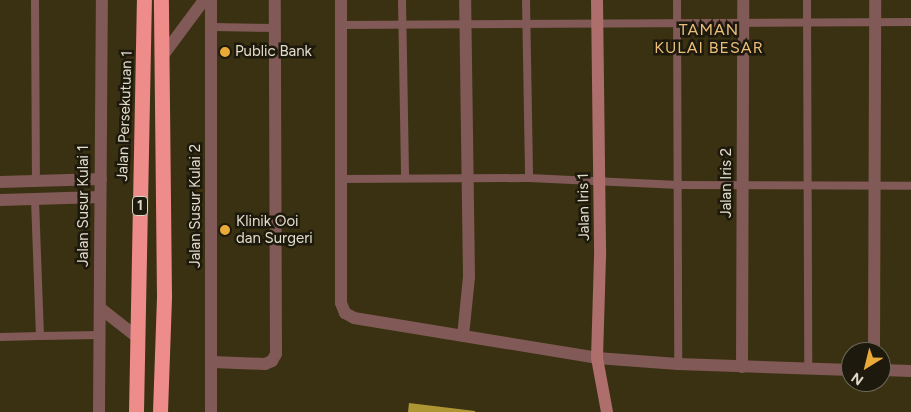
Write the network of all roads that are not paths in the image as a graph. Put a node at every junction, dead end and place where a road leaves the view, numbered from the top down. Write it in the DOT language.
graph roads {
  1 [pos="35,0"];
  2 [pos="144,0"];
  3 [pos="161,0"];
  4 [pos="204,0"];
  5 [pos="211,0"];
  6 [pos="275,0"];
  7 [pos="341,0"];
  8 [pos="402,0"];
  9 [pos="465,0"];
  10 [pos="526,0"];
  11 [pos="598,0"];
  12 [pos="677,0"];
  13 [pos="743,0"];
  14 [pos="807,0"];
  15 [pos="876,0"];
  16 [pos="103,2"];
  17 [pos="677,22"];
  18 [pos="744,22"];
  19 [pos="807,22"];
  20 [pos="876,22"];
  21 [pos="911,22"];
  22 [pos="597,23"];
  23 [pos="402,24"];
  24 [pos="465,24"];
  25 [pos="527,24"];
  26 [pos="340,25"];
  27 [pos="212,27"];
  28 [pos="275,28"];
  29 [pos="161,58"];
  30 [pos="405,178"];
  31 [pos="466,178"];
  32 [pos="529,178"];
  33 [pos="101,179"];
  34 [pos="341,179"];
  35 [pos="600,179"];
  36 [pos="36,181"];
  37 [pos="0,182"];
  38 [pos="743,184"];
  39 [pos="679,185"];
  40 [pos="875,185"];
  41 [pos="810,186"];
  42 [pos="911,186"];
  43 [pos="100,198"];
  44 [pos="35,199"];
  45 [pos="0,200"];
  46 [pos="100,308"];
  47 [pos="100,335"];
  48 [pos="40,336"];
  49 [pos="464,336"];
  50 [pos="0,337"];
  51 [pos="137,337"];
  52 [pos="874,342"];
  53 [pos="597,358"];
  54 [pos="212,362"];
  55 [pos="678,364"];
  56 [pos="742,367"];
  57 [pos="808,370"];
  58 [pos="841,370"];
  59 [pos="891,370"];
  60 [pos="911,371"];
  61 [pos="99,412"];
  62 [pos="136,412"];
  63 [pos="160,412"];
  64 [pos="211,412"];
  65 [pos="606,412"];
  1 -- 36 [label="lane"];
  2 -- 51 [label="highway, Jalan Persekutuan 1 / 1"];
  3 -- 29 [label="highway, 1"];
  4 -- 29 [label="street"];
  5 -- 27 [label="street, Jalan Susur Kulai 2"];
  6 -- 28 [label="street"];
  7 -- 26 [label="street"];
  8 -- 23 [label="lane"];
  9 -- 24 [label="street"];
  10 -- 25 [label="lane"];
  11 -- 22 [label="street, Jalan Iris 1"];
  12 -- 17 [label="lane"];
  13 -- 18 [label="street, Jalan Iris 2"];
  14 -- 19 [label="lane"];
  15 -- 20 [label="street"];
  16 -- 33 [label="street, Jalan Susur Kulai 1"];
  17 -- 18 [label="lane"];
  17 -- 22 [label="lane"];
  17 -- 39 [label="lane"];
  18 -- 19 [label="lane"];
  18 -- 38 [label="street, Jalan Iris 2"];
  19 -- 20 [label="lane"];
  19 -- 41 [label="lane"];
  20 -- 21 [label="lane"];
  20 -- 40 [label="street"];
  22 -- 25 [label="lane"];
  22 -- 35 [label="street, Jalan Iris 1"];
  23 -- 24 [label="lane"];
  23 -- 26 [label="lane"];
  23 -- 30 [label="lane"];
  24 -- 25 [label="lane"];
  24 -- 31 [label="street"];
  25 -- 32 [label="lane"];
  26 -- 34 [label="street"];
  27 -- 28 [label="lane"];
  27 -- 54 [label="street, Jalan Susur Kulai 2"];
  28 -- 54 [label="street"];
  29 -- 63 [label="highway, 1"];
  30 -- 31 [label="lane"];
  30 -- 34 [label="lane"];
  31 -- 32 [label="lane"];
  31 -- 49 [label="street"];
  32 -- 35 [label="lane"];
  33 -- 36 [label="street"];
  33 -- 43 [label="street, Jalan Susur Kulai 1"];
  34 -- 49 [label="street"];
  35 -- 39 [label="lane"];
  35 -- 53 [label="street, Jalan Iris 1"];
  36 -- 37 [label="street"];
  38 -- 39 [label="lane"];
  38 -- 41 [label="lane"];
  38 -- 56 [label="street, Jalan Iris 2"];
  39 -- 55 [label="lane"];
  40 -- 41 [label="lane"];
  40 -- 42 [label="lane"];
  40 -- 52 [label="street"];
  41 -- 57 [label="lane"];
  43 -- 44 [label="street"];
  43 -- 46 [label="street, Jalan Susur Kulai 1"];
  44 -- 45 [label="street"];
  44 -- 48 [label="lane"];
  46 -- 47 [label="street, Jalan Susur Kulai 1"];
  46 -- 51 [label="street"];
  47 -- 48 [label="lane"];
  47 -- 61 [label="street, Jalan Susur Kulai 1"];
  48 -- 50 [label="lane"];
  49 -- 53 [label="street"];
  51 -- 62 [label="highway, Jalan Persekutuan 1 / 1"];
  53 -- 55 [label="street"];
  53 -- 65 [label="street, Jalan Iris 1"];
  54 -- 64 [label="street, Jalan Susur Kulai 2"];
  55 -- 56 [label="street"];
  56 -- 57 [label="street"];
  57 -- 58 [label="street"];
  59 -- 60 [label="street"];
}
